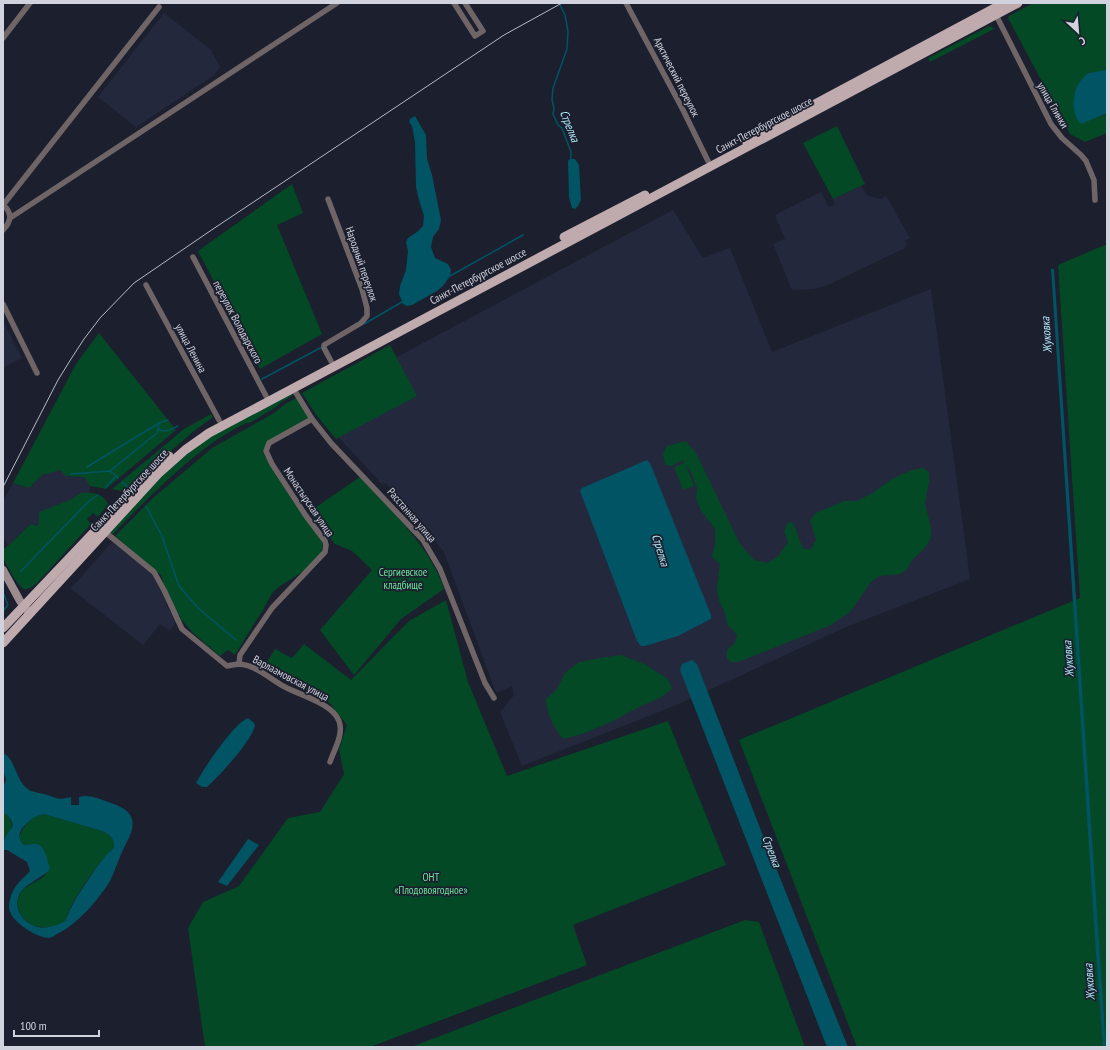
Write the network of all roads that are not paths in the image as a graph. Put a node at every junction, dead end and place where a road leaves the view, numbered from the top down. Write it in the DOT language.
graph roads {
  1 [pos="30,3"];
  2 [pos="337,3"];
  3 [pos="454,3"];
  4 [pos="465,3"];
  5 [pos="626,3"];
  6 [pos="1004,3"];
  7 [pos="1018,3"];
  8 [pos="159,7"];
  9 [pos="992,9"];
  10 [pos="3,38"];
  11 [pos="708,161"];
  12 [pos="328,199"];
  13 [pos="1095,200"];
  14 [pos="3,205"];
  15 [pos="10,218"];
  16 [pos="3,230"];
  17 [pos="193,257"];
  18 [pos="146,285"];
  19 [pos="3,304"];
  20 [pos="331,361"];
  21 [pos="37,373"];
  22 [pos="293,388"];
  23 [pos="266,396"];
  24 [pos="312,419"];
  25 [pos="219,420"];
  26 [pos="105,532"];
  27 [pos="3,570"];
  28 [pos="3,581"];
  29 [pos="25,610"];
  30 [pos="3,628"];
  31 [pos="3,643"];
  32 [pos="238,664"];
  33 [pos="494,698"];
  34 [pos="330,762"];
  1 -- 10 [label="street"];
  2 -- 15 [label="street"];
  3 -- 4 [label="street"];
  5 -- 11 [label="street, Арктический переулок"];
  6 -- 9 [label="main road, Санкт-Петербургское шоссе"];
  7 -- 9 [label="main road, Санкт-Петербургское шоссе"];
  8 -- 14 [label="street"];
  9 -- 11 [label="main road, Санкт-Петербургское шоссе"];
  9 -- 13 [label="street, улица Глинки"];
  9 -- 22 [label="main road, Санкт-Петербургское шоссе"];
  11 -- 20 [label="main road, Санкт-Петербургское шоссе"];
  12 -- 20 [label="street, Народный переулок"];
  14 -- 15 [label="street"];
  15 -- 16 [label="street"];
  17 -- 23 [label="street, переулок Володарского"];
  18 -- 25 [label="street, улица Ленина"];
  19 -- 21 [label="street"];
  20 -- 23 [label="main road, Санкт-Петербургское шоссе"];
  22 -- 24 [label="street, Расстанная улица"];
  22 -- 26 [label="main road, Санкт-Петербургское шоссе"];
  23 -- 25 [label="main road, Санкт-Петербургское шоссе"];
  24 -- 32 [label="street, Монастырская улица"];
  24 -- 33 [label="street, Расстанная улица"];
  25 -- 29 [label="main road, Санкт-Петербургское шоссе"];
  26 -- 29 [label="main road, Санкт-Петербургское шоссе"];
  26 -- 32 [label="street, Варлаамовская улица"];
  27 -- 29 [label="main road"];
  28 -- 29 [label="main road"];
  29 -- 30 [label="main road, Санкт-Петербургское шоссе"];
  29 -- 31 [label="main road, Санкт-Петербургское шоссе"];
  32 -- 34 [label="street, Варлаамовская улица"];
}
